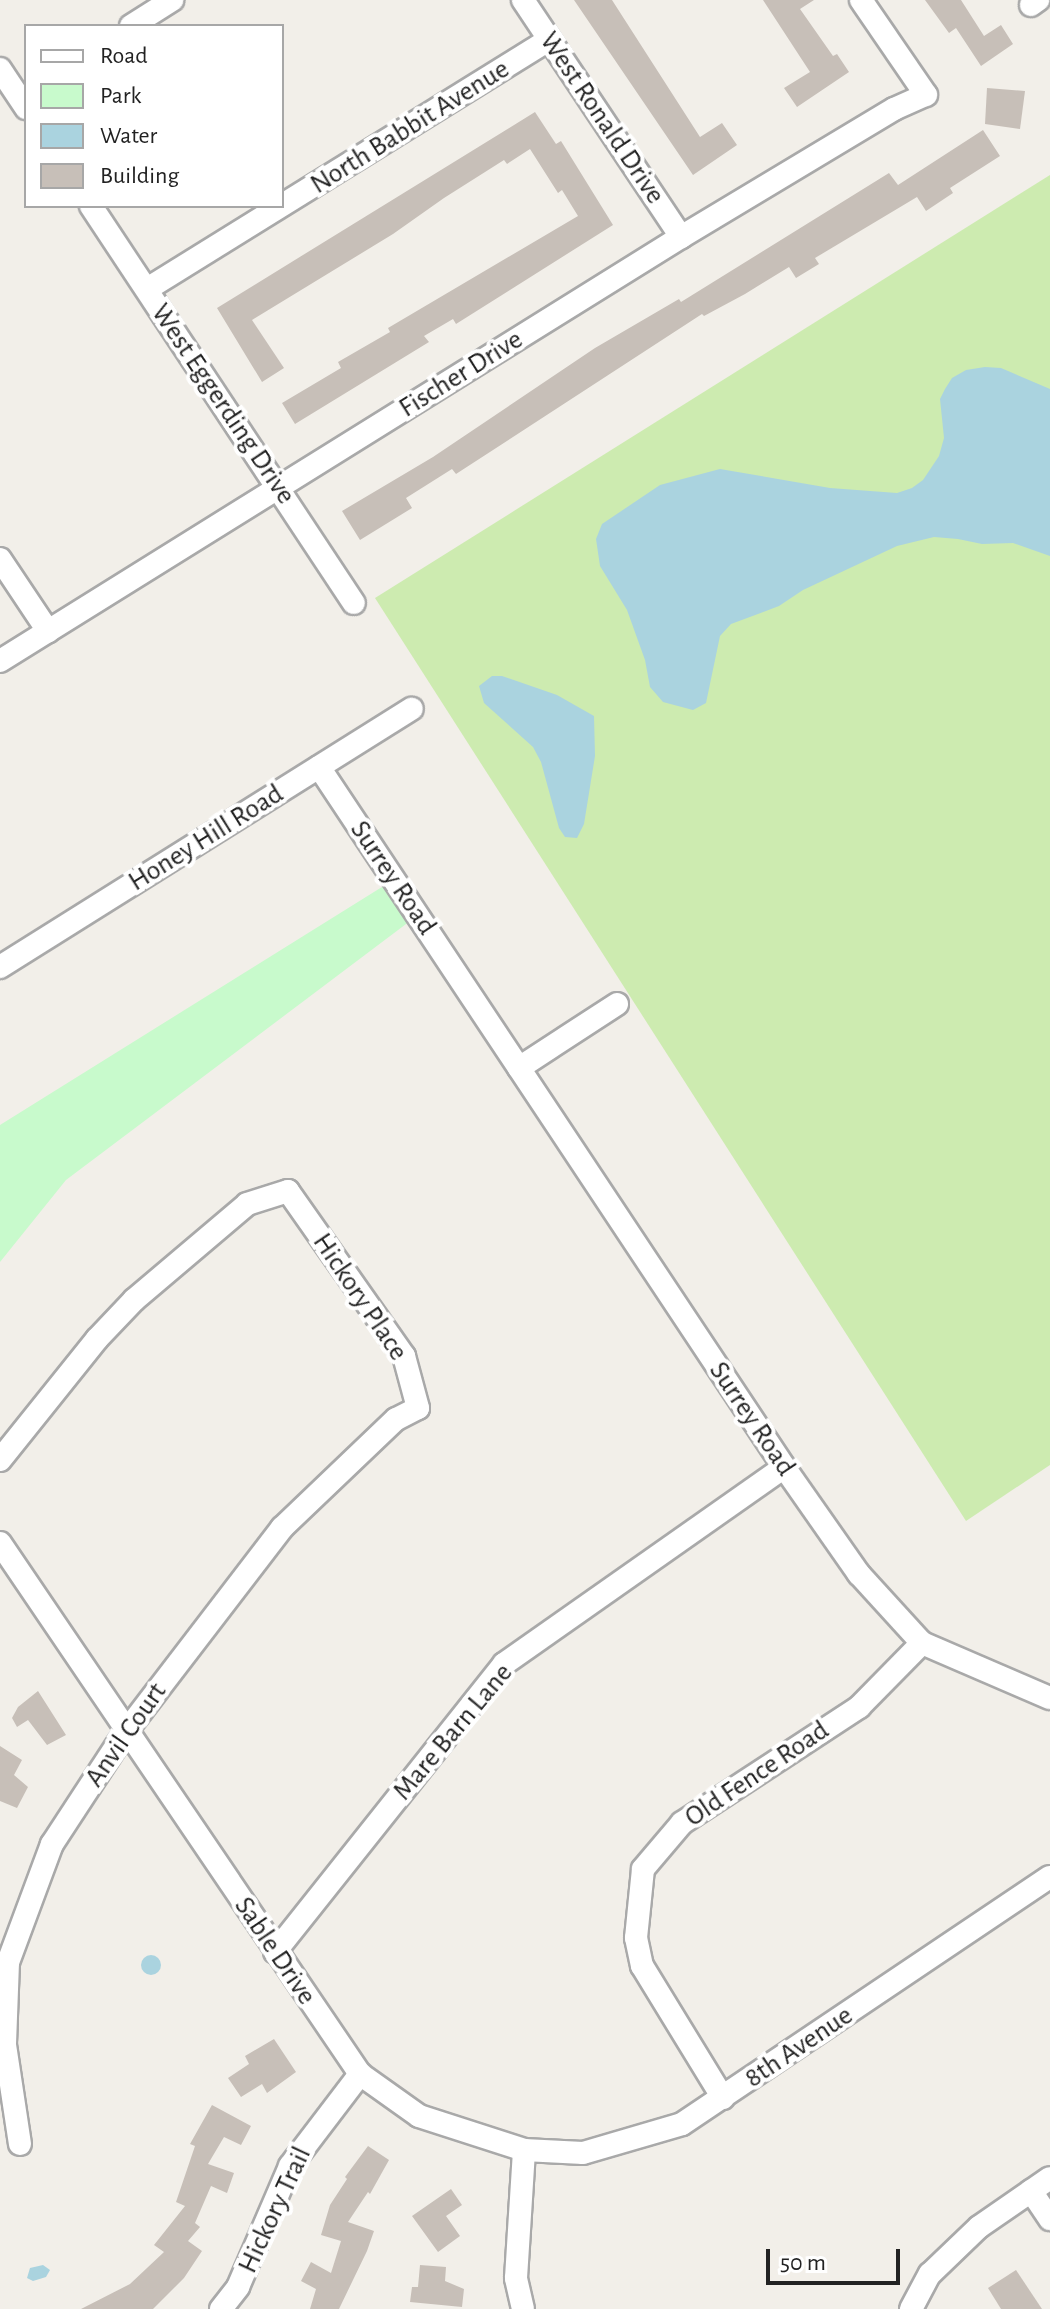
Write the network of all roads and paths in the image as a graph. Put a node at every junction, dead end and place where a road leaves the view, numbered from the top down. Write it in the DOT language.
graph roads {
  1 [pos="172,0"];
  2 [pos="523,0"];
  3 [pos="861,0"];
  4 [pos="134,24"];
  5 [pos="549,40"];
  6 [pos="0,69"];
  7 [pos="24,99"];
  8 [pos="284,204"];
  9 [pos="92,208"];
  10 [pos="278,208"];
  11 [pos="681,237"];
  12 [pos="147,289"];
  13 [pos="279,488"];
  14 [pos="0,559"];
  15 [pos="354,603"];
  16 [pos="48,631"];
  17 [pos="0,661"];
  18 [pos="412,709"];
  19 [pos="319,767"];
  20 [pos="0,967"];
  21 [pos="617,1004"];
  22 [pos="519,1068"];
  23 [pos="418,1408"];
  24 [pos="0,1460"];
  25 [pos="784,1467"];
  26 [pos="0,1543"];
  27 [pos="922,1643"];
  28 [pos="1050,1698"];
  29 [pos="126,1731"];
  30 [pos="1050,1877"];
  31 [pos="275,1952"];
  32 [pos="360,2074"];
  33 [pos="723,2098"];
  34 [pos="20,2144"];
  35 [pos="524,2150"];
  36 [pos="1050,2178"];
  37 [pos="1031,2191"];
  38 [pos="1050,2219"];
  39 [pos="221,2309"];
  40 [pos="523,2309"];
  41 [pos="911,2309"];
  1 -- 4 [label="street"];
  2 -- 5 [label="street, West Ronald Drive"];
  3 -- 11 [label="street, Fischer Drive"];
  5 -- 8 [label="street, North Babbit Avenue"];
  5 -- 11 [label="street, West Ronald Drive"];
  6 -- 7 [label="street"];
  9 -- 12 [label="street, West Eggerding Drive"];
  10 -- 12 [label="street, North Babbit Avenue"];
  11 -- 13 [label="street, Fischer Drive"];
  12 -- 13 [label="street, West Eggerding Drive"];
  13 -- 15 [label="street, West Eggerding Drive"];
  13 -- 16 [label="street, Fischer Drive"];
  14 -- 16 [label="street"];
  16 -- 17 [label="street, Fischer Drive"];
  18 -- 19 [label="street, Honey Hill Road"];
  19 -- 20 [label="street, Honey Hill Road"];
  19 -- 22 [label="street, Surrey Road"];
  21 -- 22 [label="street"];
  22 -- 25 [label="street, Surrey Road"];
  23 -- 24 [label="street, Hickory Place"];
  23 -- 29 [label="street, Anvil Court"];
  25 -- 27 [label="street, Surrey Road"];
  25 -- 31 [label="street, Mare Barn Lane"];
  26 -- 29 [label="street, Sable Drive"];
  27 -- 28 [label="street, Surrey Road"];
  27 -- 33 [label="street, Old Fence Road"];
  29 -- 31 [label="street, Sable Drive"];
  29 -- 34 [label="street, Anvil Court"];
  30 -- 33 [label="street, 8th Avenue"];
  31 -- 32 [label="street, Sable Drive"];
  32 -- 35 [label="street, Sable Drive"];
  32 -- 39 [label="street, Hickory Trail"];
  33 -- 35 [label="street, 8th Avenue"];
  35 -- 40 [label="street"];
  36 -- 37 [label="street"];
  37 -- 38 [label="street"];
  37 -- 41 [label="street"];
}
